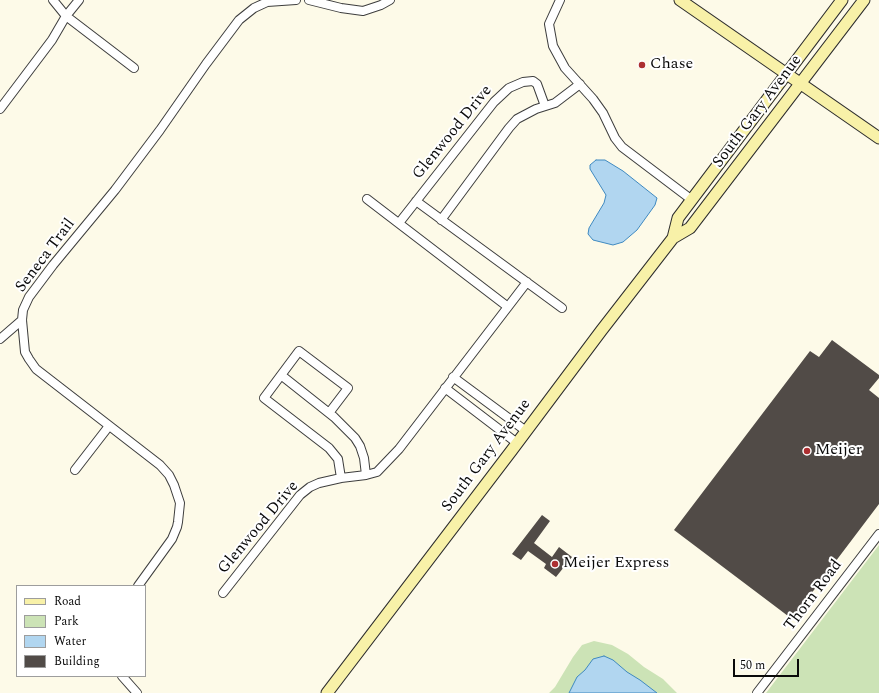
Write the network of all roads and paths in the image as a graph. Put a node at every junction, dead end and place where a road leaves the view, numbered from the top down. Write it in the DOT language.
graph roads {
  1 [pos="53,0"];
  2 [pos="79,0"];
  3 [pos="296,0"];
  4 [pos="309,0"];
  5 [pos="390,0"];
  6 [pos="560,0"];
  7 [pos="680,0"];
  8 [pos="842,0"];
  9 [pos="864,0"];
  10 [pos="66,16"];
  11 [pos="134,68"];
  12 [pos="786,74"];
  13 [pos="800,83"];
  14 [pos="580,84"];
  15 [pos="545,106"];
  16 [pos="0,109"];
  17 [pos="879,138"];
  18 [pos="366,199"];
  19 [pos="692,200"];
  20 [pos="416,201"];
  21 [pos="440,220"];
  22 [pos="399,223"];
  23 [pos="673,238"];
  24 [pos="527,282"];
  25 [pos="508,307"];
  26 [pos="562,308"];
  27 [pos="22,320"];
  28 [pos="0,339"];
  29 [pos="281,375"];
  30 [pos="453,377"];
  31 [pos="444,388"];
  32 [pos="329,413"];
  33 [pos="109,426"];
  34 [pos="526,431"];
  35 [pos="517,443"];
  36 [pos="75,470"];
  37 [pos="366,475"];
  38 [pos="341,478"];
  39 [pos="879,534"];
  40 [pos="139,585"];
  41 [pos="223,593"];
  42 [pos="123,677"];
  43 [pos="137,693"];
  44 [pos="327,693"];
  45 [pos="757,693"];
  1 -- 10 [label="street"];
  2 -- 10 [label="street"];
  3 -- 27 [label="street, Seneca Trail"];
  4 -- 5 [label="street"];
  6 -- 14 [label="street"];
  7 -- 12 [label="main road"];
  8 -- 12 [label="main road, South Gary Avenue"];
  9 -- 13 [label="main road, South Gary Avenue"];
  10 -- 11 [label="street"];
  10 -- 16 [label="street"];
  12 -- 13 [label="main road"];
  12 -- 19 [label="main road, South Gary Avenue"];
  13 -- 17 [label="main road"];
  13 -- 23 [label="main road, South Gary Avenue"];
  14 -- 15 [label="street"];
  14 -- 19 [label="street"];
  15 -- 20 [label="street, Glenwood Drive"];
  15 -- 21 [label="street"];
  18 -- 22 [label="street"];
  19 -- 23 [label="main road, South Gary Avenue"];
  20 -- 21 [label="street, Glenwood Drive"];
  20 -- 22 [label="street, Glenwood Drive"];
  21 -- 24 [label="street, Glenwood Drive"];
  22 -- 25 [label="street"];
  23 -- 34 [label="main road, South Gary Avenue"];
  24 -- 25 [label="street, Glenwood Drive"];
  24 -- 26 [label="street, Glenwood Drive"];
  25 -- 30 [label="street, Glenwood Drive"];
  27 -- 28 [label="street"];
  27 -- 33 [label="street, Seneca Trail"];
  29 -- 32 [label="street"];
  29 -- 32 [label="street"];
  29 -- 38 [label="street"];
  30 -- 31 [label="street, Glenwood Drive"];
  30 -- 34 [label="street"];
  31 -- 35 [label="street"];
  31 -- 37 [label="street, Glenwood Drive"];
  32 -- 37 [label="street"];
  33 -- 36 [label="street"];
  33 -- 40 [label="street, Seneca Trail"];
  34 -- 35 [label="main road, South Gary Avenue"];
  35 -- 44 [label="main road, South Gary Avenue"];
  37 -- 38 [label="street, Glenwood Drive"];
  38 -- 41 [label="street, Glenwood Drive"];
  39 -- 45 [label="street, Thorn Road"];
  42 -- 43 [label="street"];
}
